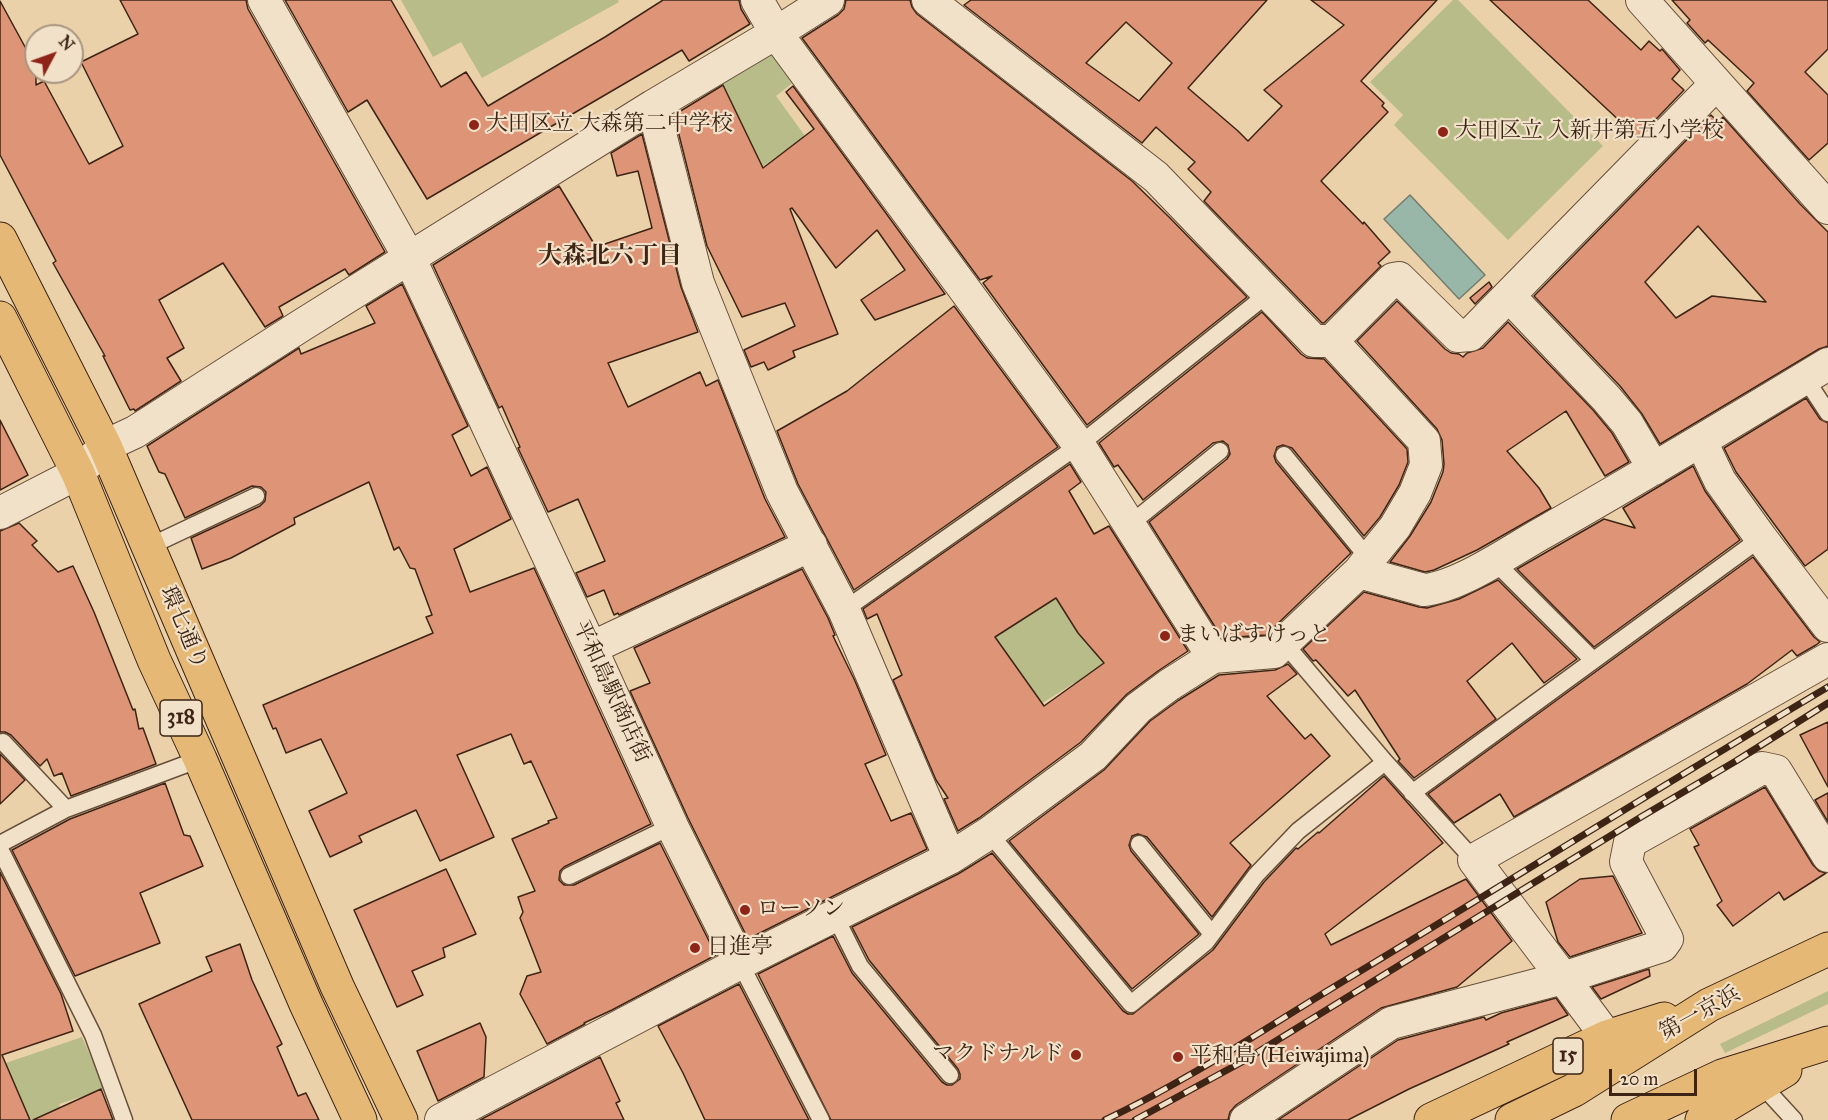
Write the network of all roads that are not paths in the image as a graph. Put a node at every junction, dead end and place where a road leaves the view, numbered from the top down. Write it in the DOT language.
graph roads {
  1 [pos="264,0"];
  2 [pos="758,0"];
  3 [pos="828,0"];
  4 [pos="928,0"];
  5 [pos="1642,0"];
  6 [pos="776,33"];
  7 [pos="1716,84"];
  8 [pos="653,105"];
  9 [pos="1828,208"];
  10 [pos="0,239"];
  11 [pos="410,259"];
  12 [pos="1269,293"];
  13 [pos="1509,296"];
  14 [pos="0,318"];
  15 [pos="1332,341"];
  16 [pos="1817,371"];
  17 [pos="1828,413"];
  18 [pos="1701,441"];
  19 [pos="1078,445"];
  20 [pos="105,446"];
  21 [pos="1220,451"];
  22 [pos="1284,455"];
  23 [pos="1654,469"];
  24 [pos="78,473"];
  25 [pos="256,496"];
  26 [pos="0,513"];
  27 [pos="1129,525"];
  28 [pos="1761,538"];
  29 [pos="811,545"];
  30 [pos="148,546"];
  31 [pos="1494,561"];
  32 [pos="1364,565"];
  33 [pos="844,610"];
  34 [pos="1828,626"];
  35 [pos="1284,643"];
  36 [pos="591,648"];
  37 [pos="1213,657"];
  38 [pos="1828,659"];
  39 [pos="1593,660"];
  40 [pos="3,742"];
  41 [pos="200,759"];
  42 [pos="1385,762"];
  43 [pos="1412,793"];
  44 [pos="66,809"];
  45 [pos="672,826"];
  46 [pos="989,833"];
  47 [pos="0,844"];
  48 [pos="1139,844"];
  49 [pos="0,849"];
  50 [pos="1828,856"];
  51 [pos="950,858"];
  52 [pos="1474,860"];
  53 [pos="569,876"];
  54 [pos="834,916"];
  55 [pos="1212,934"];
  56 [pos="1828,949"];
  57 [pos="740,963"];
  58 [pos="1563,978"];
  59 [pos="1709,1005"];
  60 [pos="1607,1037"];
  61 [pos="1828,1043"];
  62 [pos="950,1075"];
  63 [pos="1761,1084"];
  64 [pos="124,1120"];
  65 [pos="360,1120"];
  66 [pos="401,1120"];
  67 [pos="441,1120"];
  68 [pos="821,1120"];
  69 [pos="1246,1120"];
  70 [pos="1431,1120"];
  71 [pos="1512,1120"];
  72 [pos="1628,1120"];
  73 [pos="1702,1120"];
  74 [pos="1794,1120"];
  1 -- 11 [label="street, 平和島駅商店街"];
  2 -- 6 [label="street"];
  3 -- 6 [label="street"];
  4 -- 12 [label="street"];
  5 -- 7 [label="street"];
  6 -- 8 [label="street"];
  6 -- 19 [label="street"];
  7 -- 9 [label="street"];
  7 -- 13 [label="street"];
  8 -- 11 [label="street"];
  8 -- 29 [label="street"];
  10 -- 20 [label="main road, 環七通り / 318"];
  11 -- 20 [label="street"];
  11 -- 36 [label="street, 平和島駅商店街"];
  12 -- 15 [label="street"];
  12 -- 19 [label="lane"];
  13 -- 15 [label="street"];
  13 -- 23 [label="street"];
  14 -- 24 [label="main road, 環七通り / 318"];
  15 -- 32 [label="street"];
  16 -- 17 [label="lane"];
  16 -- 18 [label="street"];
  18 -- 23 [label="street"];
  18 -- 28 [label="street"];
  19 -- 27 [label="street"];
  19 -- 33 [label="lane"];
  20 -- 24 [label="street"];
  20 -- 30 [label="main road, 環七通り / 318"];
  21 -- 27 [label="lane"];
  22 -- 32 [label="lane"];
  23 -- 31 [label="street"];
  24 -- 26 [label="street"];
  24 -- 41 [label="main road, 環七通り / 318"];
  25 -- 30 [label="lane"];
  27 -- 37 [label="street"];
  28 -- 34 [label="street"];
  28 -- 39 [label="lane"];
  29 -- 33 [label="street"];
  29 -- 36 [label="street"];
  30 -- 66 [label="main road, 環七通り / 318"];
  31 -- 32 [label="street"];
  31 -- 39 [label="lane"];
  32 -- 35 [label="street"];
  33 -- 51 [label="street"];
  35 -- 37 [label="street"];
  35 -- 42 [label="lane"];
  36 -- 45 [label="street, 平和島駅商店街"];
  37 -- 46 [label="street"];
  38 -- 52 [label="street"];
  39 -- 43 [label="lane"];
  40 -- 44 [label="lane"];
  41 -- 44 [label="lane"];
  41 -- 65 [label="main road, 環七通り / 318"];
  42 -- 43 [label="lane"];
  42 -- 55 [label="lane"];
  43 -- 52 [label="lane"];
  44 -- 47 [label="lane"];
  45 -- 53 [label="lane"];
  45 -- 57 [label="street, 平和島駅商店街"];
  46 -- 51 [label="street"];
  46 -- 55 [label="lane"];
  48 -- 55 [label="lane"];
  49 -- 64 [label="lane"];
  50 -- 58 [label="street"];
  51 -- 54 [label="street"];
  52 -- 58 [label="street"];
  54 -- 57 [label="street"];
  54 -- 62 [label="lane"];
  56 -- 59 [label="main road, 第一京浜 / 15"];
  57 -- 67 [label="street"];
  57 -- 68 [label="lane, 平和島駅商店街"];
  58 -- 60 [label="street"];
  58 -- 69 [label="street"];
  59 -- 60 [label="main road, 15"];
  59 -- 71 [label="main road, 第一京浜 / 15"];
  60 -- 70 [label="main road, 15"];
  61 -- 63 [label="main road"];
  61 -- 72 [label="main road"];
  63 -- 73 [label="main road"];
  63 -- 74 [label="lane"];
}
